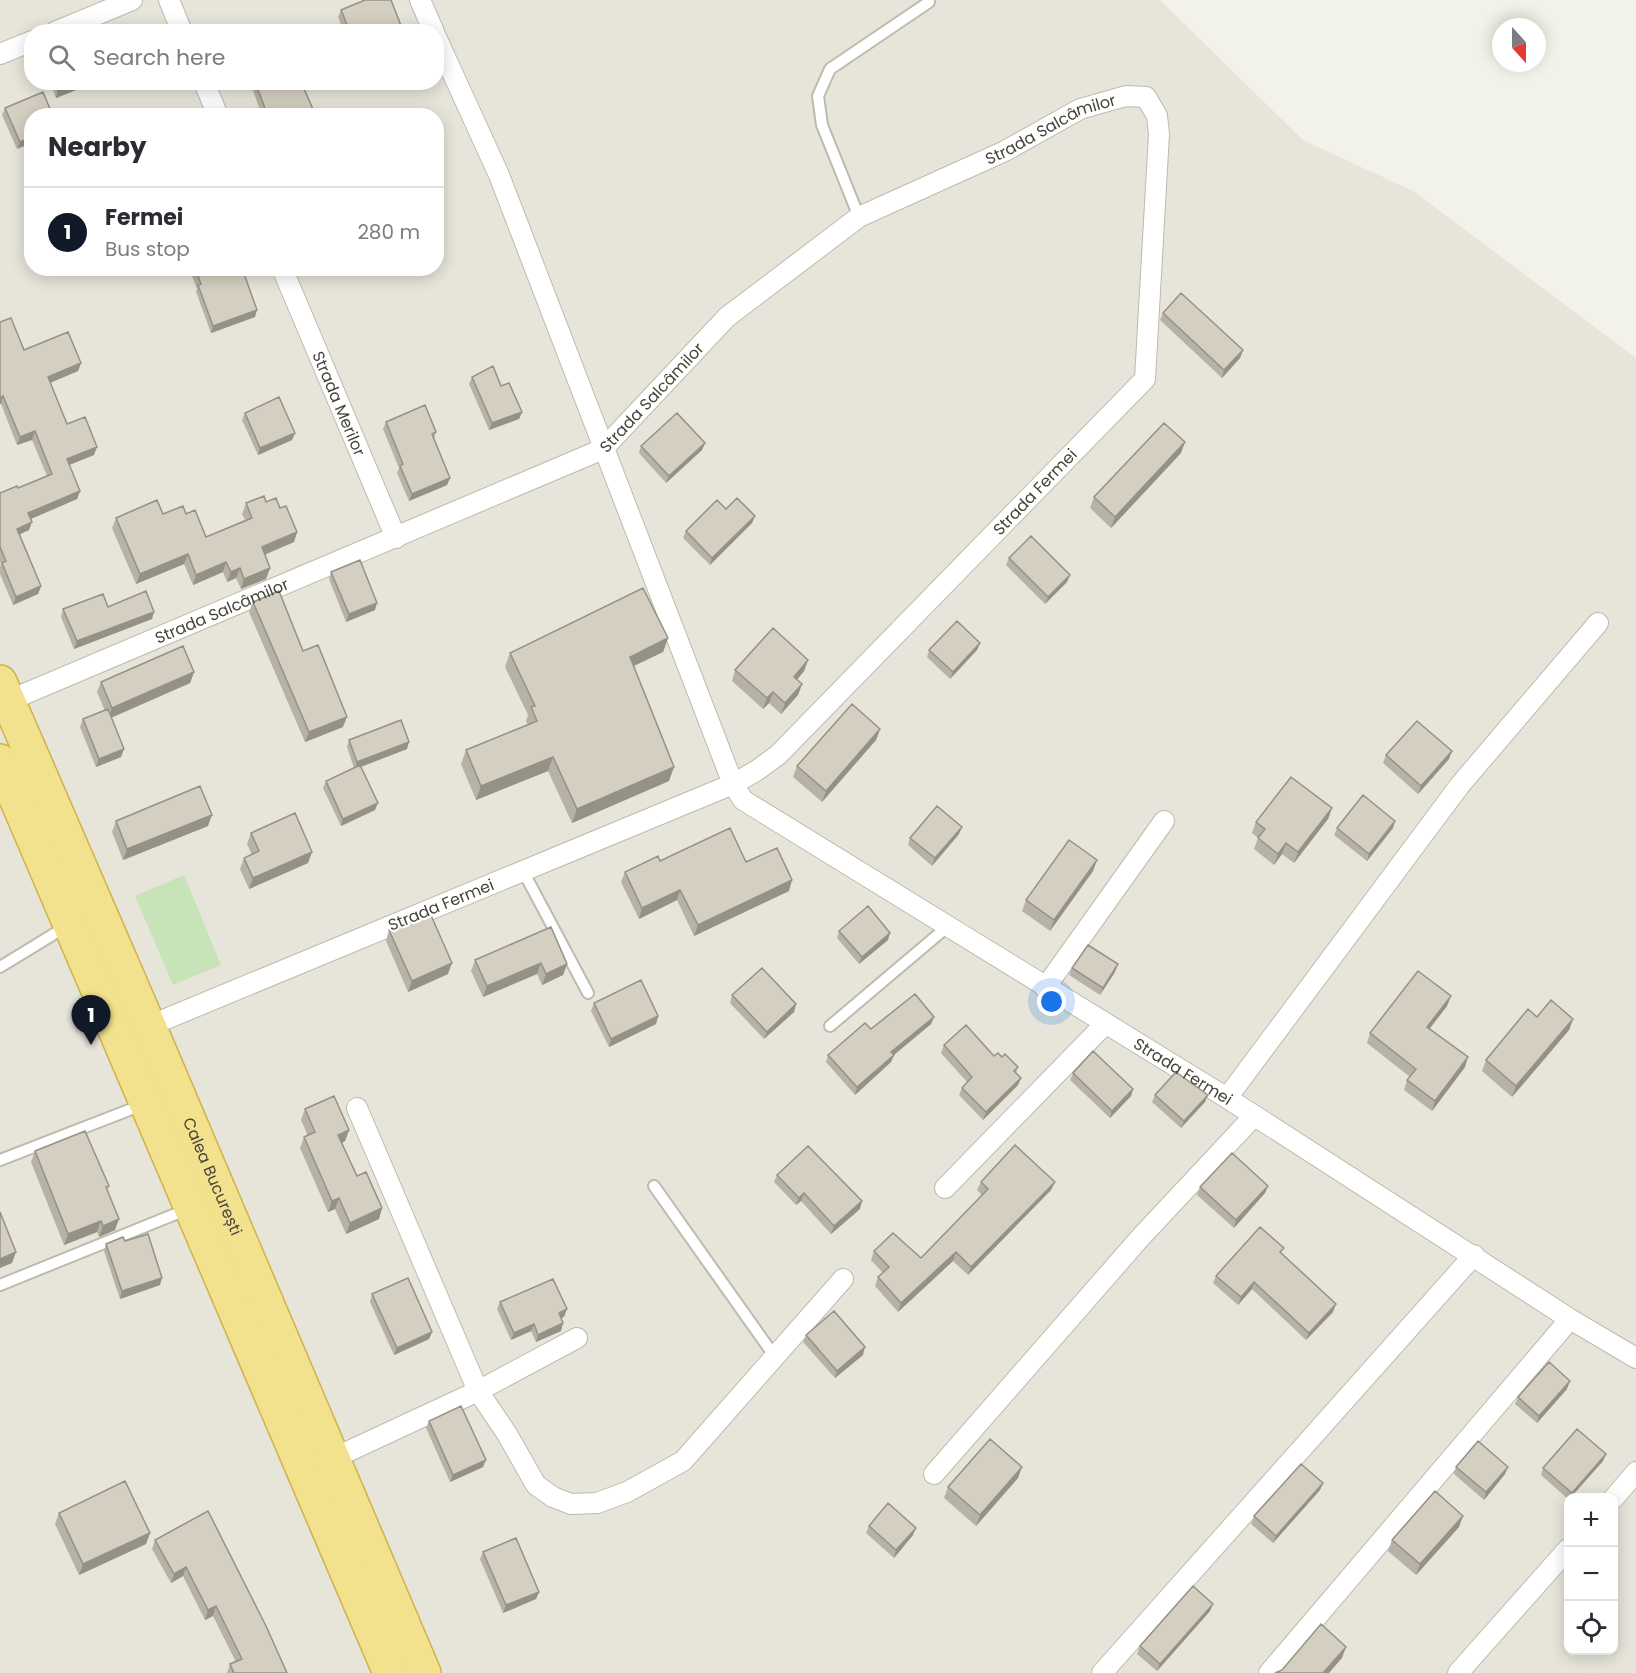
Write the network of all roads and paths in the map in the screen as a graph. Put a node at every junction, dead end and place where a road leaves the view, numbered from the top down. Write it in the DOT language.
graph roads {
  1 [pos="132,0"];
  2 [pos="169,0"];
  3 [pos="420,0"];
  4 [pos="929,2"];
  5 [pos="74,24"];
  6 [pos="179,24"];
  7 [pos="430,24"];
  8 [pos="24,44"];
  9 [pos="0,54"];
  10 [pos="444,55"];
  11 [pos="207,90"];
  12 [pos="215,108"];
  13 [pos="1157,116"];
  14 [pos="859,217"];
  15 [pos="285,276"];
  16 [pos="603,449"];
  17 [pos="396,538"];
  18 [pos="1598,623"];
  19 [pos="4,692"];
  20 [pos="0,761"];
  21 [pos="733,784"];
  22 [pos="1164,821"];
  23 [pos="523,871"];
  24 [pos="70,924"];
  25 [pos="947,927"];
  26 [pos="0,967"];
  27 [pos="1045,988"];
  28 [pos="588,993"];
  29 [pos="1105,1024"];
  30 [pos="149,1026"];
  31 [pos="830,1026"];
  32 [pos="1227,1098"];
  33 [pos="147,1103"];
  34 [pos="357,1108"];
  35 [pos="1254,1116"];
  36 [pos="0,1160"];
  37 [pos="654,1186"];
  38 [pos="945,1188"];
  39 [pos="191,1208"];
  40 [pos="1474,1255"];
  41 [pos="843,1279"];
  42 [pos="0,1285"];
  43 [pos="1570,1319"];
  44 [pos="577,1338"];
  45 [pos="776,1357"];
  46 [pos="1636,1358"];
  47 [pos="478,1391"];
  48 [pos="334,1458"];
  49 [pos="1636,1472"];
  50 [pos="934,1474"];
  51 [pos="1618,1493"];
  52 [pos="1564,1555"];
  53 [pos="390,1673"];
  54 [pos="424,1673"];
  55 [pos="1102,1673"];
  56 [pos="1269,1673"];
  57 [pos="1458,1673"];
  1 -- 5 [label="street"];
  2 -- 6 [label="street"];
  3 -- 7 [label="street"];
  4 -- 14 [label="lane"];
  8 -- 9 [label="street"];
  10 -- 16 [label="street"];
  11 -- 12 [label="street"];
  13 -- 14 [label="street, Strada Salcâmilor"];
  13 -- 21 [label="street, Strada Fermei"];
  14 -- 16 [label="street, Strada Salcâmilor"];
  15 -- 17 [label="street, Strada Merilor"];
  16 -- 17 [label="street, Strada Salcâmilor"];
  16 -- 21 [label="street"];
  17 -- 19 [label="street, Strada Salcâmilor"];
  18 -- 32 [label="street"];
  19 -- 30 [label="highway, Calea București"];
  20 -- 24 [label="highway, Calea București"];
  21 -- 23 [label="street, Strada Fermei"];
  21 -- 25 [label="street, Strada Fermei"];
  22 -- 27 [label="street"];
  23 -- 28 [label="lane"];
  23 -- 30 [label="street, Strada Fermei"];
  24 -- 26 [label="lane"];
  24 -- 33 [label="highway, Calea București"];
  25 -- 27 [label="street, Strada Fermei"];
  25 -- 31 [label="lane"];
  27 -- 29 [label="street, Strada Fermei"];
  29 -- 32 [label="street, Strada Fermei"];
  29 -- 38 [label="street"];
  30 -- 48 [label="highway, Calea București"];
  32 -- 35 [label="street, Strada Fermei"];
  33 -- 36 [label="lane"];
  33 -- 39 [label="highway, Calea București"];
  34 -- 47 [label="street"];
  35 -- 40 [label="street, Strada Fermei"];
  35 -- 50 [label="street"];
  37 -- 45 [label="lane"];
  39 -- 42 [label="lane"];
  39 -- 53 [label="highway, Calea București"];
  40 -- 43 [label="street, Strada Fermei"];
  40 -- 55 [label="street"];
  41 -- 45 [label="street"];
  43 -- 46 [label="street, Strada Fermei"];
  43 -- 56 [label="street"];
  44 -- 47 [label="street"];
  45 -- 47 [label="street"];
  47 -- 48 [label="street"];
  48 -- 54 [label="highway, Calea București"];
  49 -- 51 [label="street"];
  52 -- 57 [label="street"];
}
